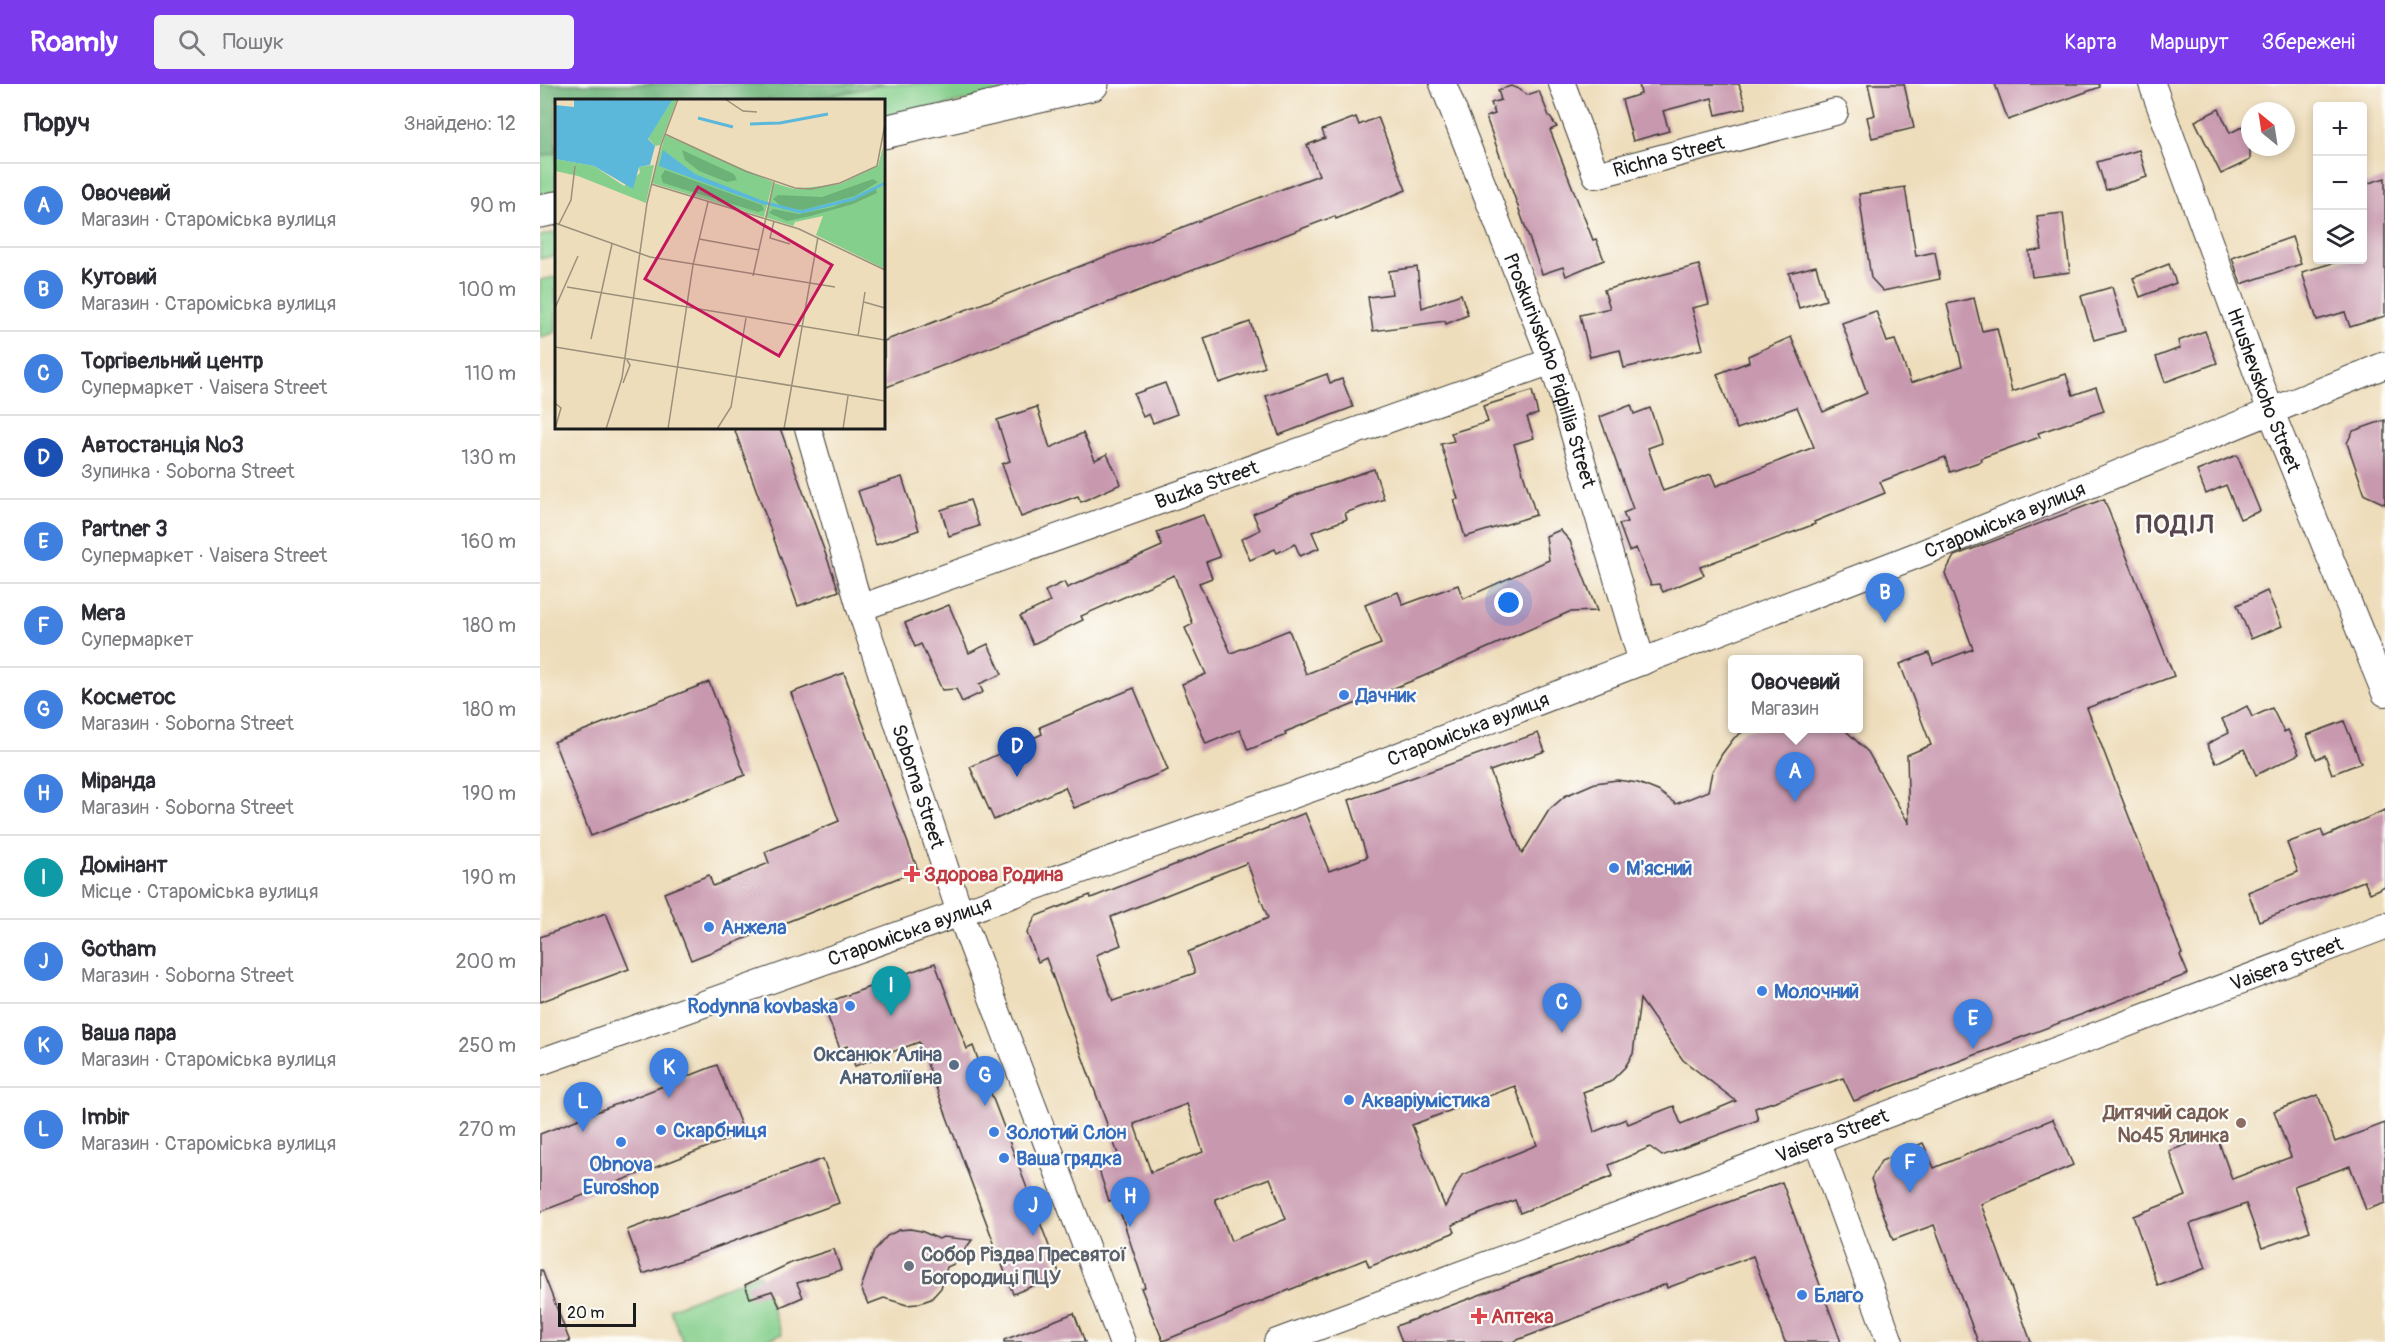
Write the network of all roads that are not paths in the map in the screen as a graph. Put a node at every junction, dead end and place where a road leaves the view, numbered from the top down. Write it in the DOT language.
graph roads {
  1 [pos="1092,84"];
  2 [pos="1443,84"];
  3 [pos="1562,84"];
  4 [pos="2152,84"];
  5 [pos="1835,112"];
  6 [pos="885,132"];
  7 [pos="555,208"];
  8 [pos="540,211"];
  9 [pos="1552,361"];
  10 [pos="2385,365"];
  11 [pos="2271,412"];
  12 [pos="808,429"];
  13 [pos="860,608"];
  14 [pos="1642,662"];
  15 [pos="2385,693"];
  16 [pos="960,913"];
  17 [pos="2385,926"];
  18 [pos="540,1062"];
  19 [pos="1817,1141"];
  20 [pos="1122,1342"];
  21 [pos="1277,1342"];
  22 [pos="1890,1342"];
  1 -- 6 [label="street"];
  2 -- 9 [label="street, Proskurivskoho Pidpillia Street"];
  3 -- 5 [label="street, Richna Street"];
  4 -- 11 [label="street, Hrushevskoho Street"];
  7 -- 8 [label="street"];
  9 -- 13 [label="street, Buzka Street"];
  9 -- 14 [label="street, Proskurivskoho Pidpillia Street"];
  10 -- 11 [label="street, Староміська вулиця"];
  11 -- 14 [label="street, Староміська вулиця"];
  11 -- 15 [label="street, Hrushevskoho Street"];
  12 -- 13 [label="street, Soborna Street"];
  13 -- 16 [label="street, Soborna Street"];
  14 -- 16 [label="street, Староміська вулиця"];
  16 -- 18 [label="street, Староміська вулиця"];
  16 -- 20 [label="street, Soborna Street"];
  17 -- 19 [label="street, Vaisera Street"];
  19 -- 21 [label="street, Vaisera Street"];
  19 -- 22 [label="street"];
}
